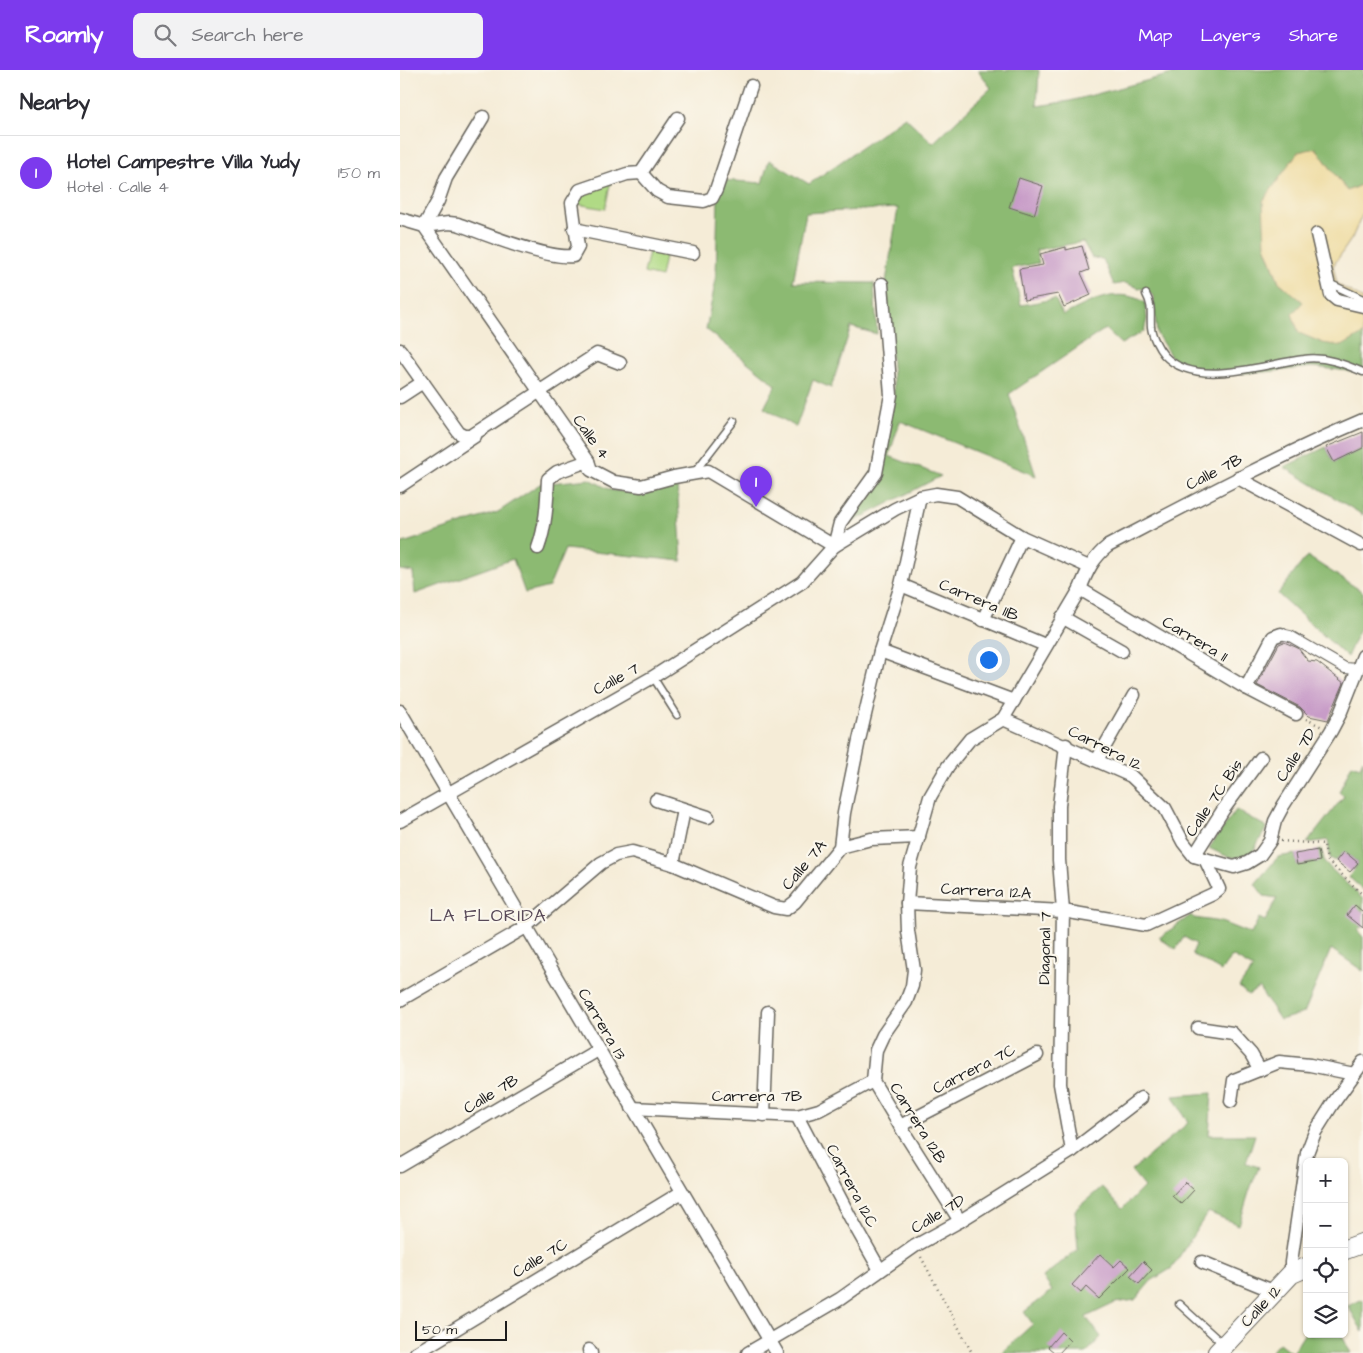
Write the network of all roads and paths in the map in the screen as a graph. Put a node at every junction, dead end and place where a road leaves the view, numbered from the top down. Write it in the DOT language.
graph roads {
  1 [pos="751,86"];
  2 [pos="483,116"];
  3 [pos="678,118"];
  4 [pos="640,173"];
  5 [pos="400,219"];
  6 [pos="424,226"];
  7 [pos="574,229"];
  8 [pos="1317,234"];
  9 [pos="693,253"];
  10 [pos="882,284"];
  11 [pos="1333,285"];
  12 [pos="1146,294"];
  13 [pos="1363,299"];
  14 [pos="1363,306"];
  15 [pos="400,350"];
  16 [pos="620,363"];
  17 [pos="1363,372"];
  18 [pos="422,382"];
  19 [pos="539,392"];
  20 [pos="400,397"];
  21 [pos="734,420"];
  22 [pos="1363,420"];
  23 [pos="588,461"];
  24 [pos="694,473"];
  25 [pos="1238,478"];
  26 [pos="400,486"];
  27 [pos="920,497"];
  28 [pos="1022,537"];
  29 [pos="1361,545"];
  30 [pos="834,546"];
  31 [pos="538,548"];
  32 [pos="1088,567"];
  33 [pos="901,585"];
  34 [pos="1080,589"];
  35 [pos="1062,617"];
  36 [pos="983,620"];
  37 [pos="1281,634"];
  38 [pos="1045,645"];
  39 [pos="880,651"];
  40 [pos="1122,651"];
  41 [pos="1363,656"];
  42 [pos="1357,669"];
  43 [pos="653,677"];
  44 [pos="1246,688"];
  45 [pos="1134,694"];
  46 [pos="1014,701"];
  47 [pos="400,711"];
  48 [pos="1296,714"];
  49 [pos="677,715"];
  50 [pos="1004,719"];
  51 [pos="1331,731"];
  52 [pos="1066,745"];
  53 [pos="1261,758"];
  54 [pos="1097,760"];
  55 [pos="448,792"];
  56 [pos="656,800"];
  57 [pos="684,810"];
  58 [pos="708,817"];
  59 [pos="400,821"];
  60 [pos="919,837"];
  61 [pos="1270,841"];
  62 [pos="840,848"];
  63 [pos="1200,858"];
  64 [pos="673,864"];
  65 [pos="1363,895"];
  66 [pos="907,903"];
  67 [pos="1063,911"];
  68 [pos="526,926"];
  69 [pos="400,1000"];
  70 [pos="768,1012"];
  71 [pos="1198,1028"];
  72 [pos="598,1050"];
  73 [pos="1038,1055"];
  74 [pos="1363,1062"];
  75 [pos="1260,1070"];
  76 [pos="1354,1074"];
  77 [pos="873,1081"];
  78 [pos="1141,1098"];
  79 [pos="1231,1101"];
  80 [pos="632,1108"];
  81 [pos="764,1115"];
  82 [pos="797,1116"];
  83 [pos="900,1126"];
  84 [pos="1072,1151"];
  85 [pos="401,1162"];
  86 [pos="682,1192"];
  87 [pos="960,1221"];
  88 [pos="1363,1243"];
  89 [pos="915,1246"];
  90 [pos="1348,1249"];
  91 [pos="1202,1262"];
  92 [pos="880,1270"];
  93 [pos="1299,1270"];
  94 [pos="1273,1291"];
  95 [pos="1179,1304"];
  96 [pos="770,1340"];
  97 [pos="1221,1349"];
  98 [pos="971,1351"];
  99 [pos="416,1353"];
  100 [pos="748,1353"];
  101 [pos="777,1353"];
  1 -- 4 [label="street"];
  2 -- 6 [label="street"];
  3 -- 4 [label="street"];
  4 -- 7 [label="street"];
  5 -- 6 [label="street"];
  6 -- 7 [label="street"];
  6 -- 19 [label="street, Calle 4"];
  7 -- 9 [label="street"];
  8 -- 14 [label="street"];
  10 -- 30 [label="street"];
  11 -- 13 [label="lane"];
  12 -- 17 [label="lane"];
  15 -- 18 [label="street"];
  16 -- 19 [label="street"];
  18 -- 19 [label="street"];
  18 -- 20 [label="street"];
  19 -- 23 [label="street, Calle 4"];
  19 -- 26 [label="street"];
  21 -- 24 [label="lane"];
  22 -- 25 [label="street, Calle 7B"];
  23 -- 24 [label="street, Calle 4"];
  23 -- 31 [label="street"];
  24 -- 30 [label="street, Calle 4"];
  25 -- 29 [label="street"];
  25 -- 32 [label="street, Calle 7B"];
  27 -- 28 [label="street"];
  27 -- 30 [label="street"];
  27 -- 33 [label="street, Calle 7A"];
  28 -- 32 [label="street"];
  28 -- 36 [label="street"];
  30 -- 43 [label="street, Calle 7"];
  32 -- 34 [label="street"];
  33 -- 36 [label="street, Carrera 11B"];
  33 -- 39 [label="street, Calle 7A"];
  34 -- 35 [label="street"];
  34 -- 44 [label="street, Carrera 11"];
  35 -- 38 [label="street"];
  35 -- 40 [label="street"];
  36 -- 38 [label="street, Carrera 11B"];
  37 -- 42 [label="street"];
  37 -- 44 [label="street"];
  38 -- 46 [label="street"];
  39 -- 46 [label="street"];
  39 -- 62 [label="street, Calle 7A"];
  41 -- 42 [label="street, Calle 7D"];
  42 -- 51 [label="street, Calle 7D"];
  43 -- 49 [label="lane"];
  43 -- 55 [label="street, Calle 7"];
  44 -- 48 [label="street, Carrera 11"];
  45 -- 54 [label="street"];
  46 -- 50 [label="street"];
  47 -- 55 [label="street, Carrera 13"];
  48 -- 51 [label="path"];
  50 -- 52 [label="street, Carrera 12"];
  50 -- 60 [label="street, Carrera 12B"];
  51 -- 61 [label="street, Calle 7D"];
  52 -- 54 [label="street, Carrera 12"];
  52 -- 67 [label="street, Diagonal 7"];
  53 -- 63 [label="street, Calle 7C Bis"];
  54 -- 63 [label="street, Carrera 12"];
  55 -- 59 [label="street, Calle 7"];
  55 -- 68 [label="street, Carrera 13"];
  56 -- 57 [label="street"];
  57 -- 58 [label="street"];
  57 -- 64 [label="street"];
  60 -- 62 [label="street"];
  60 -- 66 [label="street, Carrera 12B"];
  61 -- 63 [label="street, Calle 7D"];
  61 -- 65 [label="path"];
  62 -- 64 [label="street, Calle 7A"];
  63 -- 67 [label="street, Carrera 12"];
  64 -- 68 [label="street, Calle 7A"];
  66 -- 67 [label="street, Carrera 12A"];
  66 -- 77 [label="street, Carrera 12B"];
  67 -- 84 [label="street, Diagonal 7"];
  68 -- 69 [label="street, Calle 7A"];
  68 -- 72 [label="street, Carrera 13"];
  70 -- 81 [label="street"];
  71 -- 75 [label="street"];
  72 -- 80 [label="street, Carrera 13"];
  72 -- 85 [label="street, Calle 7B"];
  73 -- 83 [label="street, Carrera 7C"];
  74 -- 76 [label="street, Calle 12"];
  75 -- 76 [label="street"];
  75 -- 79 [label="street"];
  76 -- 93 [label="street, Calle 12"];
  77 -- 82 [label="street, Carrera 7B"];
  77 -- 83 [label="street, Carrera 12B"];
  78 -- 84 [label="street, Calle 7D"];
  80 -- 81 [label="street, Carrera 7B"];
  80 -- 86 [label="street, Carrera 13"];
  81 -- 82 [label="street, Carrera 7B"];
  82 -- 92 [label="street, Carrera 12C"];
  83 -- 87 [label="street, Carrera 12B"];
  84 -- 87 [label="street, Calle 7D"];
  86 -- 96 [label="street, Carrera 13"];
  86 -- 99 [label="street, Calle 7C"];
  87 -- 89 [label="street, Calle 7D"];
  88 -- 90 [label="main road"];
  89 -- 92 [label="street, Calle 7D"];
  89 -- 98 [label="path"];
  91 -- 94 [label="street"];
  92 -- 96 [label="street, Calle 7D"];
  93 -- 94 [label="main road, Calle 12"];
  94 -- 97 [label="main road, Calle 12"];
  95 -- 97 [label="lane"];
  96 -- 100 [label="street, Calle 7D"];
  96 -- 101 [label="street, Carrera 13"];
}
